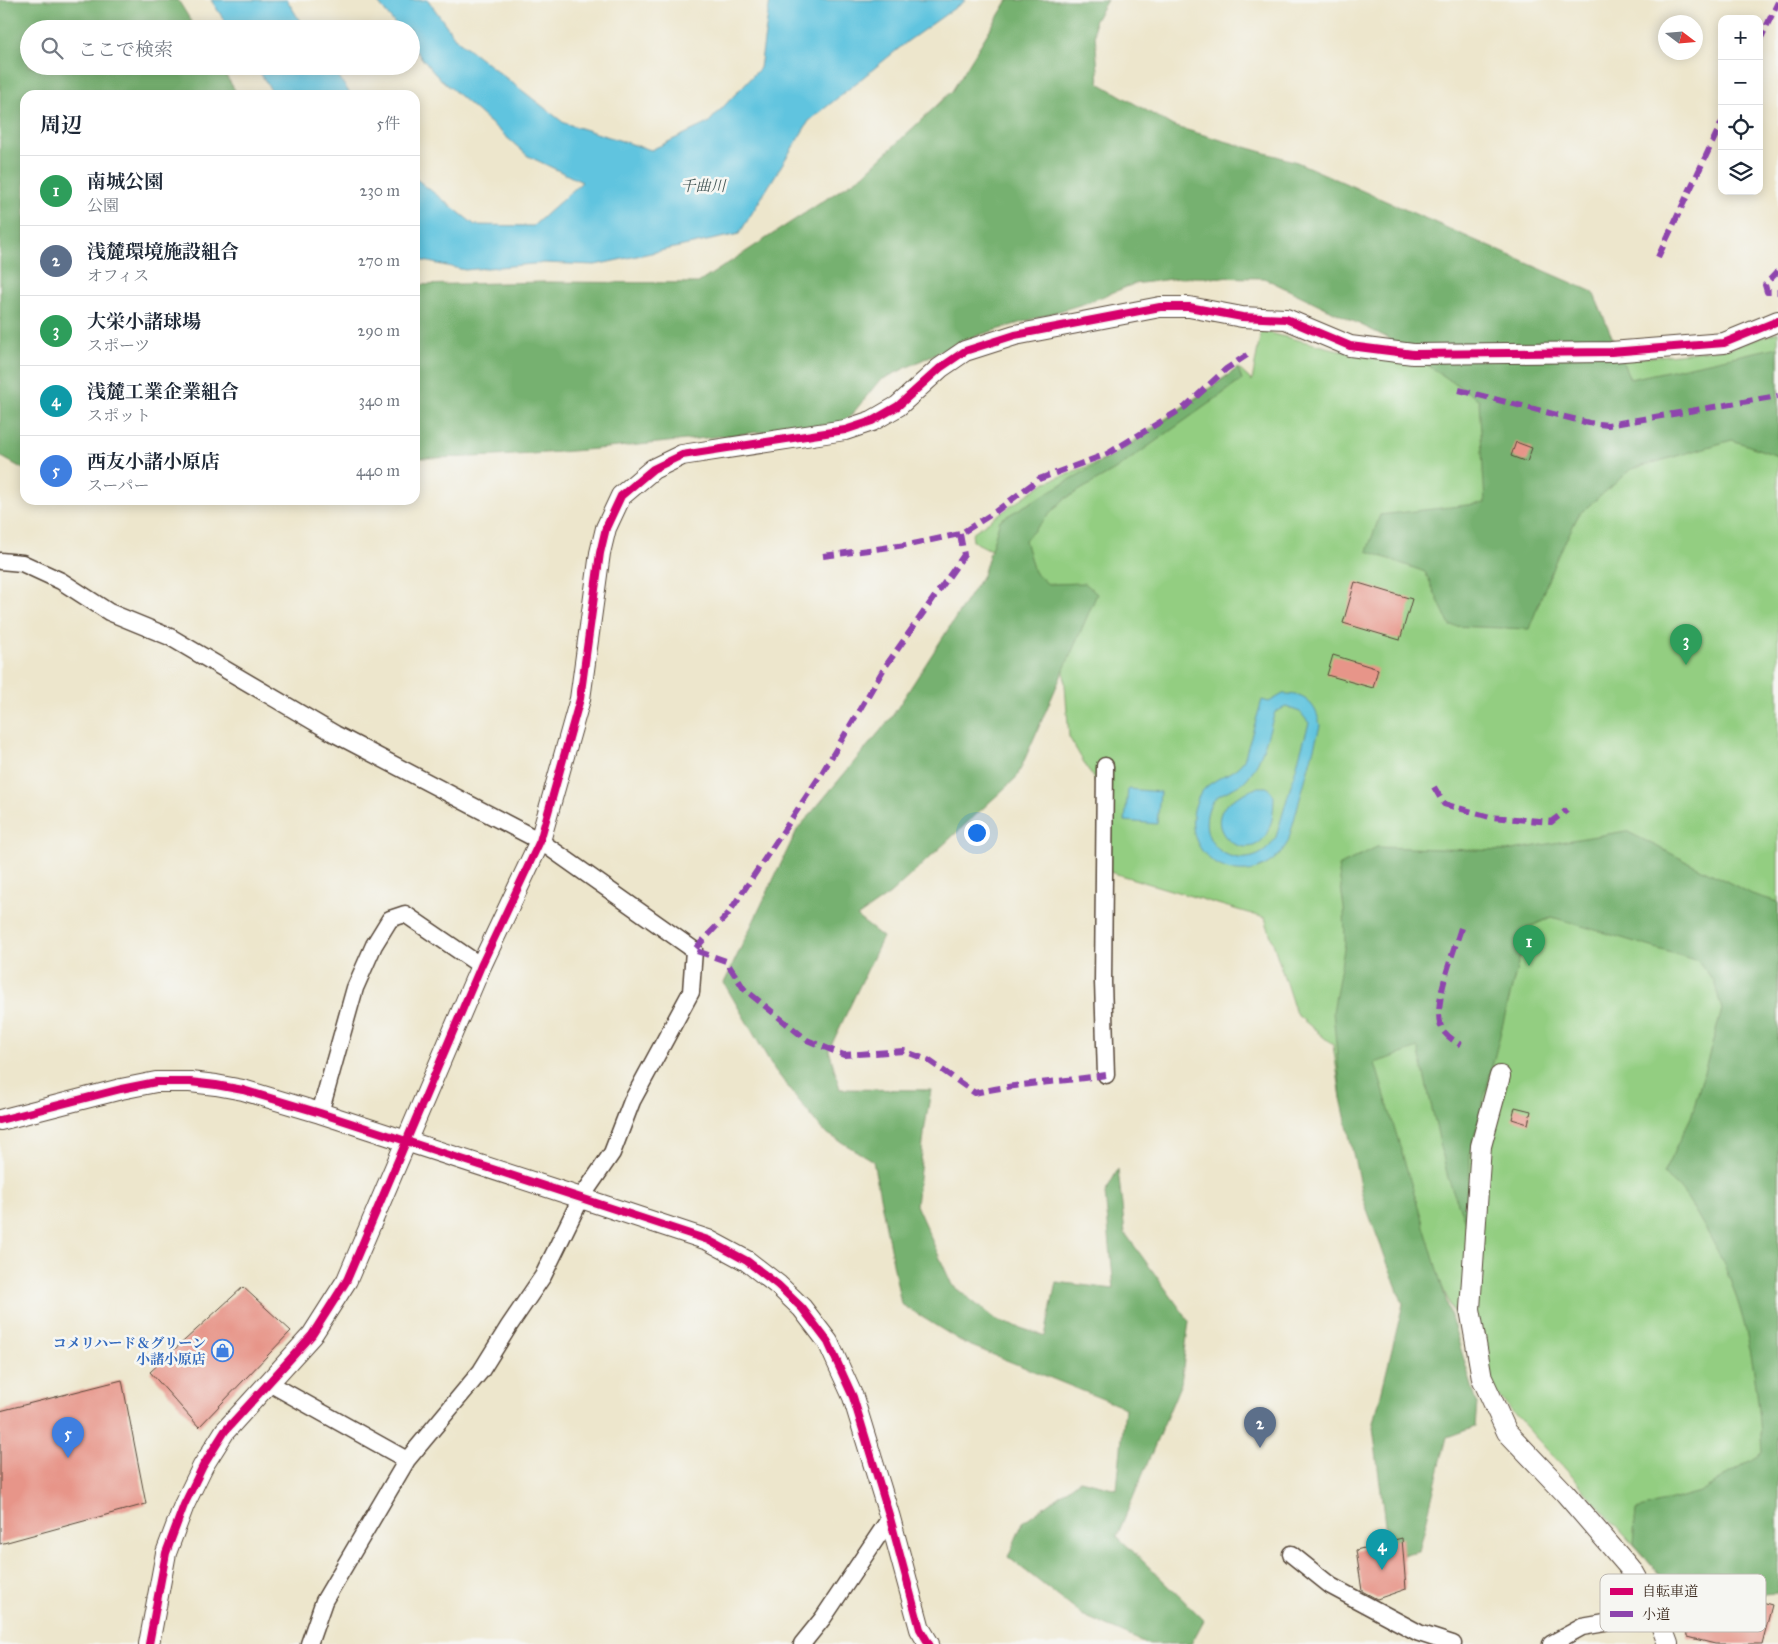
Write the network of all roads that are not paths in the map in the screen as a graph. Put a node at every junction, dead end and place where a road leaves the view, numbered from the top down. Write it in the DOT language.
graph roads {
  1 [pos="1778,320"];
  2 [pos="0,561"];
  3 [pos="1104,766"];
  4 [pos="540,841"];
  5 [pos="481,966"];
  6 [pos="1106,1075"];
  7 [pos="1500,1076"];
  8 [pos="320,1113"];
  9 [pos="0,1120"];
  10 [pos="404,1141"];
  11 [pos="582,1198"];
  12 [pos="269,1383"];
  13 [pos="407,1460"];
  14 [pos="890,1518"];
  15 [pos="1292,1554"];
  16 [pos="1635,1574"];
  17 [pos="1600,1624"];
  18 [pos="1664,1632"];
  19 [pos="1417,1638"];
  20 [pos="149,1644"];
  21 [pos="309,1644"];
  22 [pos="802,1644"];
  23 [pos="929,1644"];
  24 [pos="1453,1644"];
  25 [pos="1551,1644"];
  26 [pos="1668,1644"];
  1 -- 4 [label="street"];
  2 -- 4 [label="street"];
  3 -- 6 [label="street"];
  4 -- 5 [label="street"];
  4 -- 11 [label="street"];
  5 -- 8 [label="street"];
  5 -- 10 [label="street"];
  7 -- 16 [label="street"];
  8 -- 9 [label="street"];
  8 -- 10 [label="street"];
  10 -- 11 [label="street"];
  10 -- 12 [label="street"];
  11 -- 13 [label="street"];
  11 -- 14 [label="street"];
  12 -- 13 [label="street"];
  12 -- 20 [label="street"];
  13 -- 21 [label="street"];
  14 -- 22 [label="street"];
  14 -- 23 [label="street"];
  15 -- 19 [label="street"];
  17 -- 25 [label="street"];
  18 -- 26 [label="street"];
  19 -- 24 [label="street"];
}
